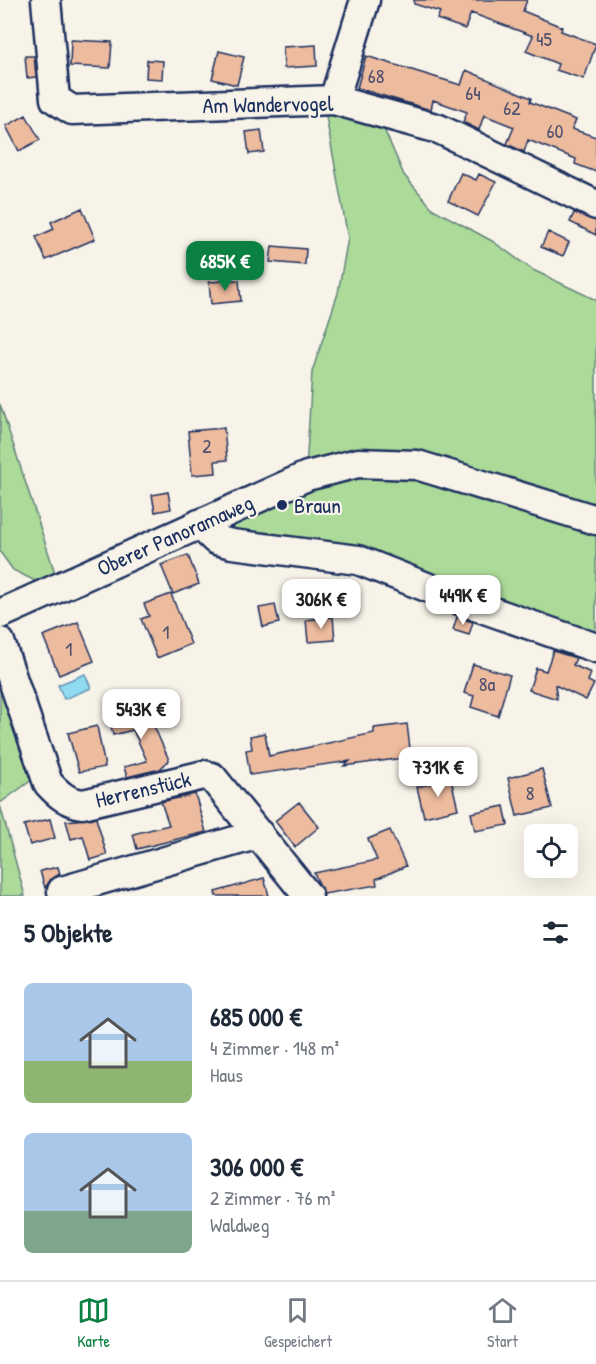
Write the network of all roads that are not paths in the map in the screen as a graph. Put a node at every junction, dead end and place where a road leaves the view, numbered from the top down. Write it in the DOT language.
graph roads {
  1 [pos="46,0"];
  2 [pos="365,0"];
  3 [pos="334,100"];
  4 [pos="596,205"];
  5 [pos="596,520"];
  6 [pos="199,524"];
  7 [pos="0,614"];
  8 [pos="0,642"];
  9 [pos="596,648"];
  10 [pos="259,834"];
  11 [pos="62,891"];
  12 [pos="308,896"];
  1 -- 3 [label="street, Am Wandervogel"];
  2 -- 3 [label="street"];
  3 -- 4 [label="street, Am Wandervogel"];
  5 -- 6 [label="street, Oberer Panoramaweg"];
  6 -- 7 [label="street, Oberer Panoramaweg"];
  6 -- 9 [label="street"];
  8 -- 10 [label="street, Herrenstück"];
  10 -- 11 [label="street"];
  10 -- 12 [label="street, Herrenstück"];
}
